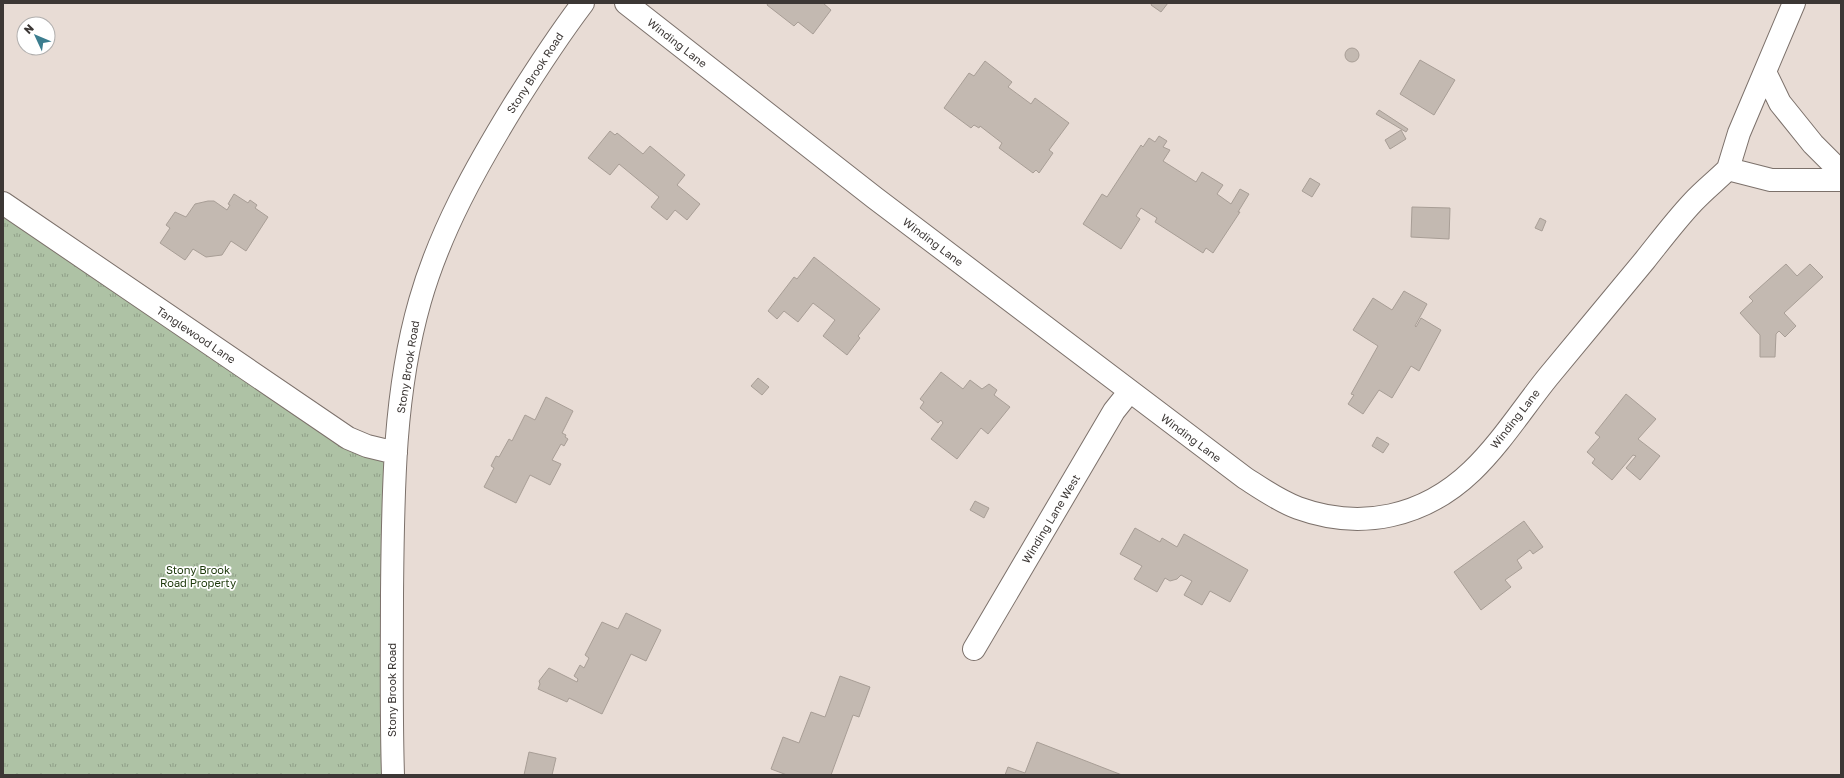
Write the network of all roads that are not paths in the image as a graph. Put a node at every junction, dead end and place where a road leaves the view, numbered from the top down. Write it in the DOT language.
graph roads {
  1 [pos="583,3"];
  2 [pos="626,3"];
  3 [pos="1794,3"];
  4 [pos="1765,72"];
  5 [pos="1728,169"];
  6 [pos="1841,172"];
  7 [pos="1841,180"];
  8 [pos="3,203"];
  9 [pos="1130,391"];
  10 [pos="396,452"];
  11 [pos="974,649"];
  12 [pos="393,775"];
  1 -- 10 [label="street, Stony Brook Road"];
  2 -- 9 [label="street, Winding Lane"];
  3 -- 4 [label="street"];
  4 -- 5 [label="street"];
  4 -- 6 [label="street"];
  5 -- 7 [label="street"];
  5 -- 9 [label="street, Winding Lane"];
  8 -- 10 [label="street, Tanglewood Lane"];
  9 -- 11 [label="street, Winding Lane West"];
  10 -- 12 [label="street, Stony Brook Road"];
}
